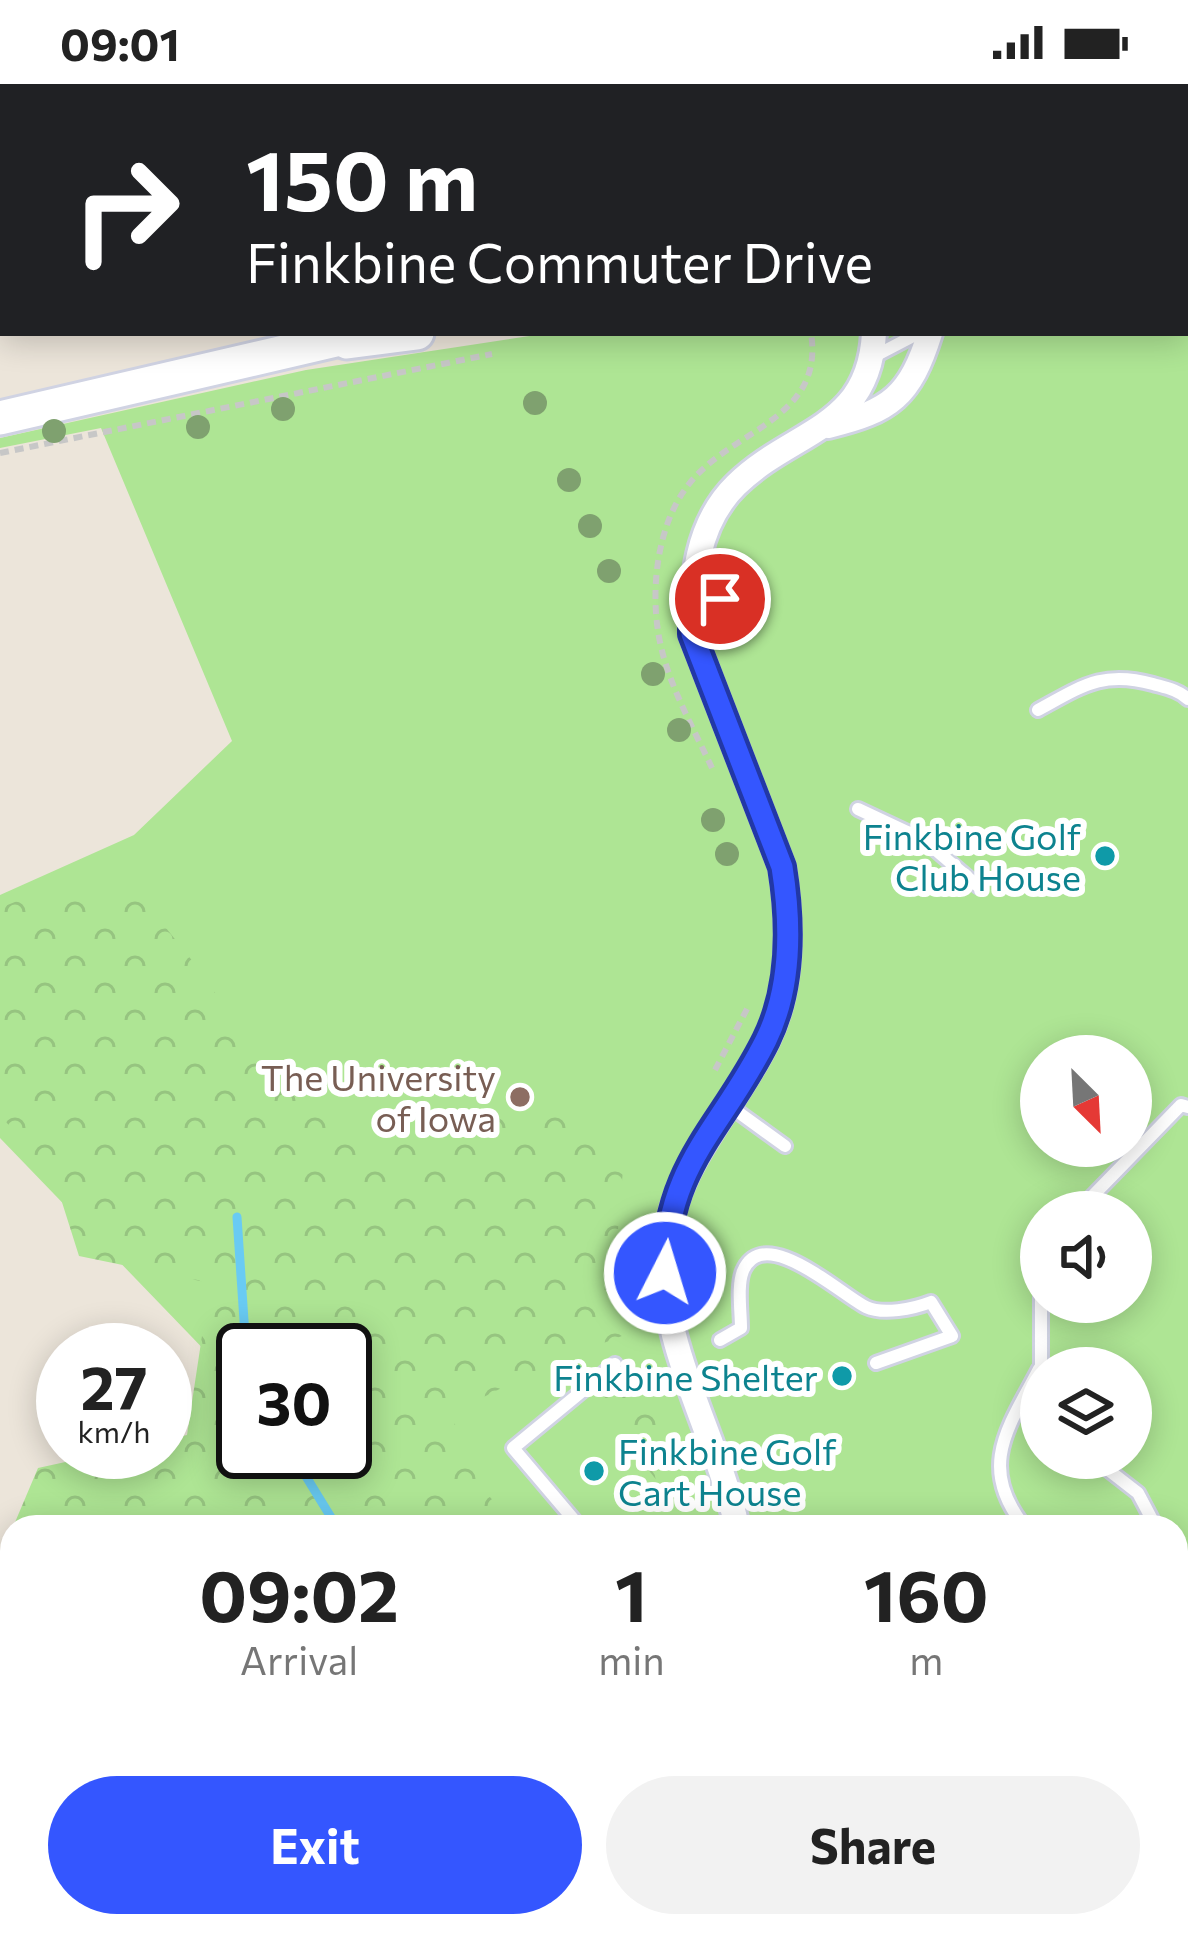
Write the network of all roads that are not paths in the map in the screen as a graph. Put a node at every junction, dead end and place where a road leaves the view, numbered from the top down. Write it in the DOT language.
graph roads {
  1 [pos="356,336"];
  2 [pos="395,336"];
  3 [pos="908,336"];
  4 [pos="929,336"];
  5 [pos="874,345"];
  6 [pos="321,346"];
  7 [pos="0,418"];
  8 [pos="826,427"];
  9 [pos="747,598"];
  10 [pos="692,600"];
  11 [pos="1188,699"];
  12 [pos="1038,710"];
  13 [pos="858,809"];
  14 [pos="980,887"];
  15 [pos="727,1103"];
  16 [pos="1186,1103"];
  17 [pos="785,1147"];
  18 [pos="1098,1191"];
  19 [pos="720,1340"];
  20 [pos="615,1364"];
  21 [pos="876,1364"];
  22 [pos="1020,1409"];
  23 [pos="1120,1479"];
  24 [pos="570,1515"];
  25 [pos="734,1515"];
  26 [pos="1015,1515"];
  27 [pos="1150,1515"];
  1 -- 6 [label="main road"];
  2 -- 6 [label="main road"];
  3 -- 5 [label="lane"];
  4 -- 8 [label="street"];
  5 -- 8 [label="street"];
  6 -- 7 [label="main road"];
  8 -- 10 [label="street"];
  9 -- 10 [label="lane"];
  10 -- 15 [label="street"];
  11 -- 12 [label="lane"];
  13 -- 14 [label="lane"];
  15 -- 17 [label="lane"];
  15 -- 25 [label="street"];
  16 -- 18 [label="lane"];
  19 -- 21 [label="lane"];
  20 -- 24 [label="lane"];
  22 -- 26 [label="lane"];
  23 -- 27 [label="lane"];
}
